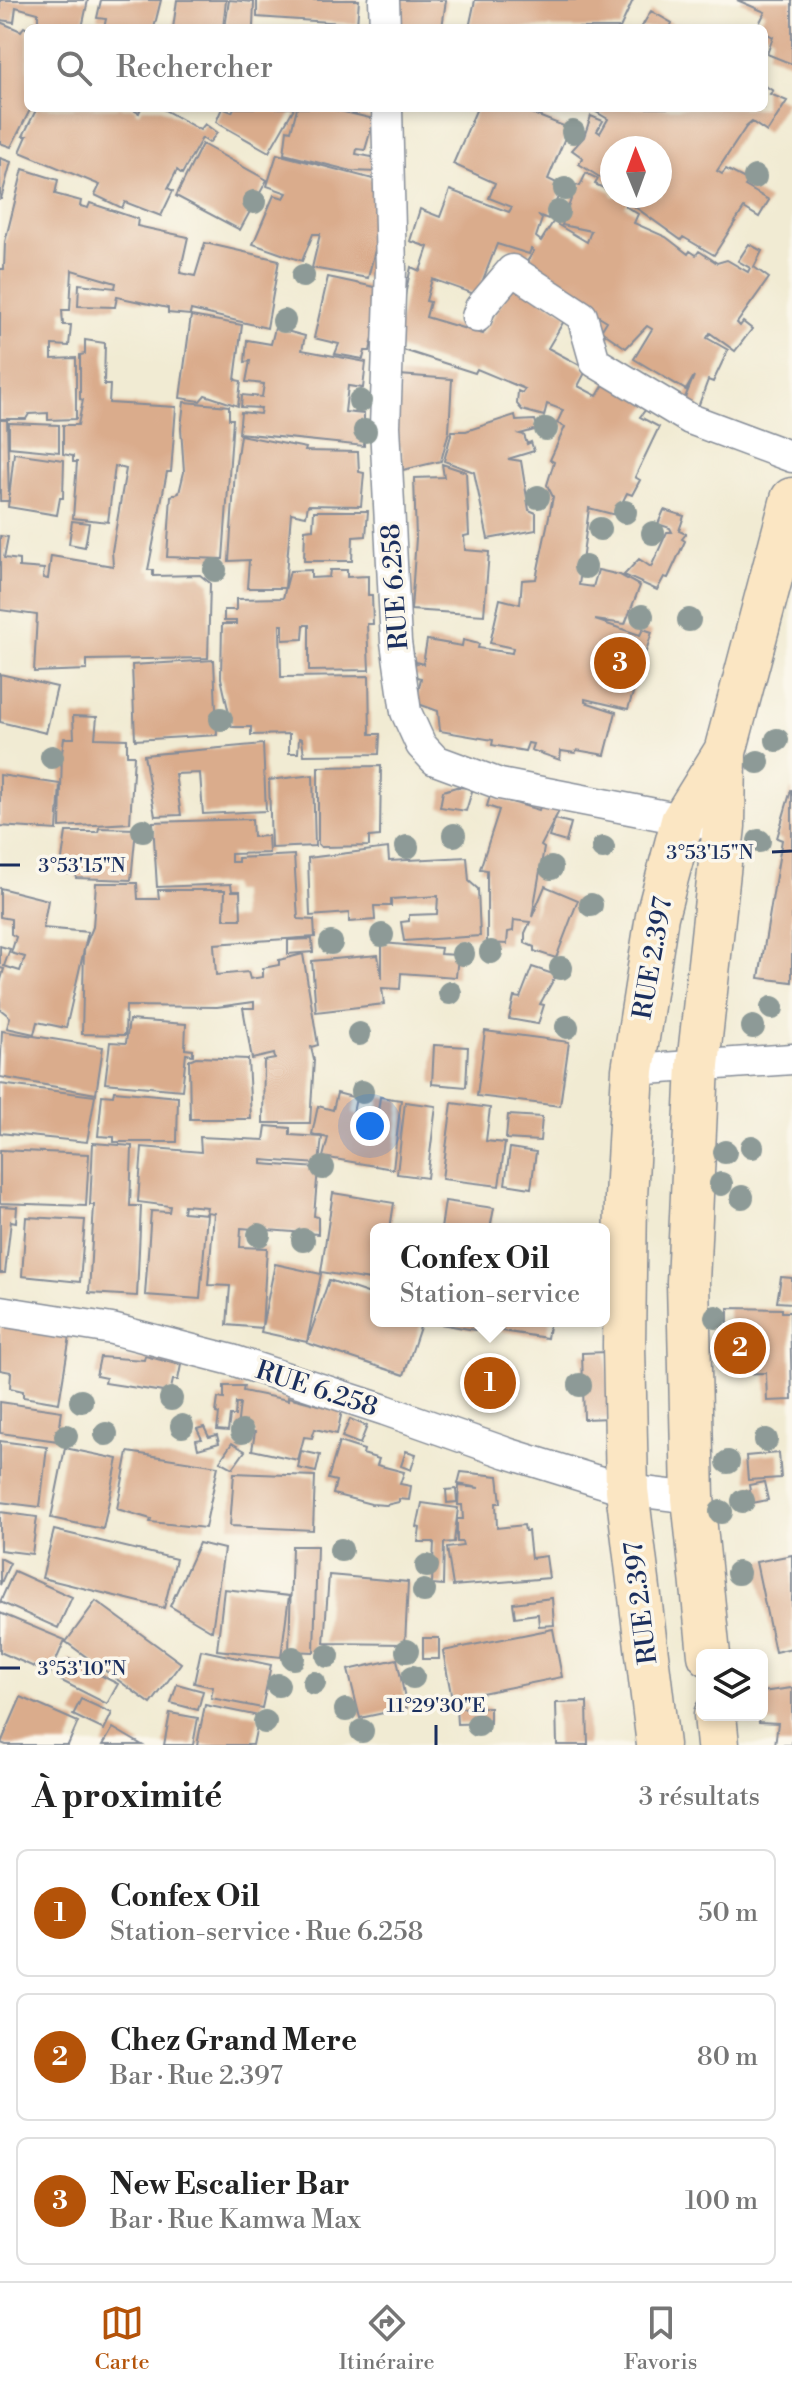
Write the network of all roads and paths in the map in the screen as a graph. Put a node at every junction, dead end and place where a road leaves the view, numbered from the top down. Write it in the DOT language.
graph roads {
  1 [pos="384,0"];
  2 [pos="385,24"];
  3 [pos="387,112"];
  4 [pos="477,317"];
  5 [pos="792,457"];
  6 [pos="792,499"];
  7 [pos="725,752"];
  8 [pos="682,821"];
  9 [pos="724,826"];
  10 [pos="792,1059"];
  11 [pos="698,1065"];
  12 [pos="633,1070"];
  13 [pos="0,1311"];
  14 [pos="627,1490"];
  15 [pos="693,1498"];
  16 [pos="708,1649"];
  17 [pos="716,1721"];
  18 [pos="658,1745"];
  19 [pos="718,1745"];
  1 -- 2 [label="street"];
  3 -- 8 [label="street, RUE 6.258"];
  4 -- 5 [label="street"];
  6 -- 7 [label="main road"];
  7 -- 8 [label="main road, RUE 2.397"];
  7 -- 9 [label="main road, RUE 2.397"];
  8 -- 9 [label="street, RUE 6.258"];
  8 -- 12 [label="main road, RUE 2.397"];
  9 -- 11 [label="main road, RUE 2.397"];
  10 -- 11 [label="street"];
  11 -- 12 [label="street"];
  11 -- 15 [label="main road, RUE 2.397"];
  12 -- 14 [label="main road, RUE 2.397"];
  13 -- 14 [label="street, RUE 6.258"];
  14 -- 15 [label="street, RUE 6.258"];
  14 -- 18 [label="main road, RUE 2.397"];
  15 -- 16 [label="main road, RUE 2.397"];
  17 -- 19 [label="main road"];
}
